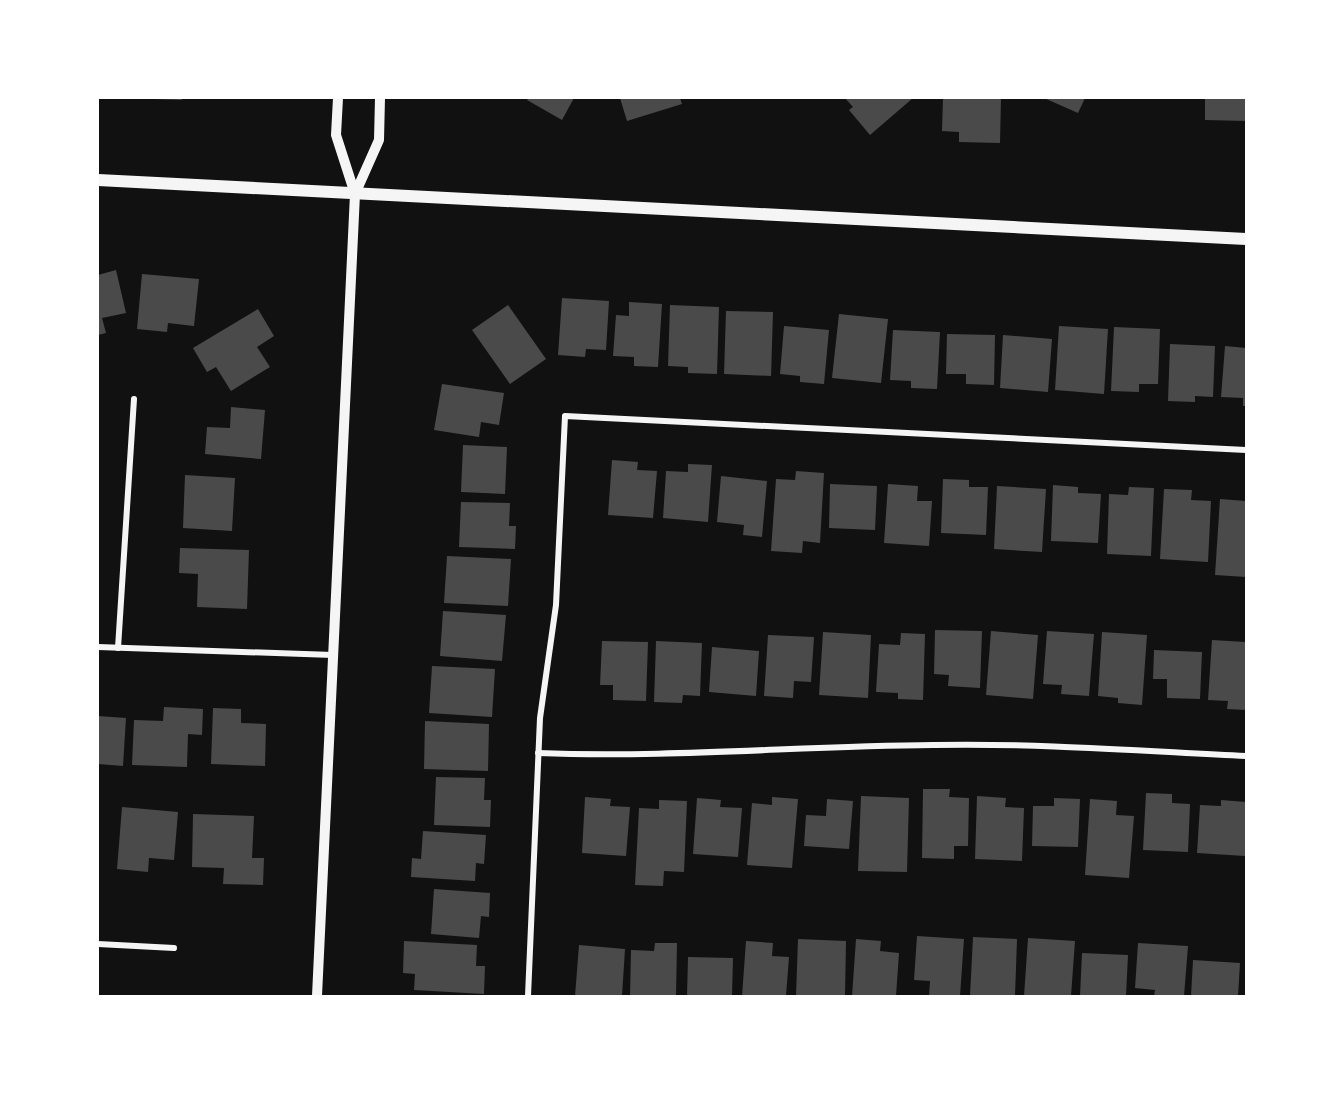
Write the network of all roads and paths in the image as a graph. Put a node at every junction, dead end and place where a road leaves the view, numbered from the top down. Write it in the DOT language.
graph roads {
  1 [pos="338,98"];
  2 [pos="380,98"];
  3 [pos="98,180"];
  4 [pos="355,194"];
  5 [pos="1246,239"];
  6 [pos="134,399"];
  7 [pos="1246,450"];
  8 [pos="98,646"];
  9 [pos="118,648"];
  10 [pos="333,655"];
  11 [pos="538,753"];
  12 [pos="1246,756"];
  13 [pos="98,944"];
  14 [pos="174,948"];
  15 [pos="317,996"];
  16 [pos="528,996"];
  1 -- 4 [label="street"];
  2 -- 4 [label="street"];
  3 -- 4 [label="main road"];
  4 -- 5 [label="main road"];
  4 -- 10 [label="street"];
  6 -- 9 [label="street"];
  7 -- 11 [label="street"];
  8 -- 9 [label="street"];
  9 -- 10 [label="street"];
  10 -- 15 [label="street"];
  11 -- 12 [label="street"];
  11 -- 16 [label="street"];
  13 -- 14 [label="street"];
}
